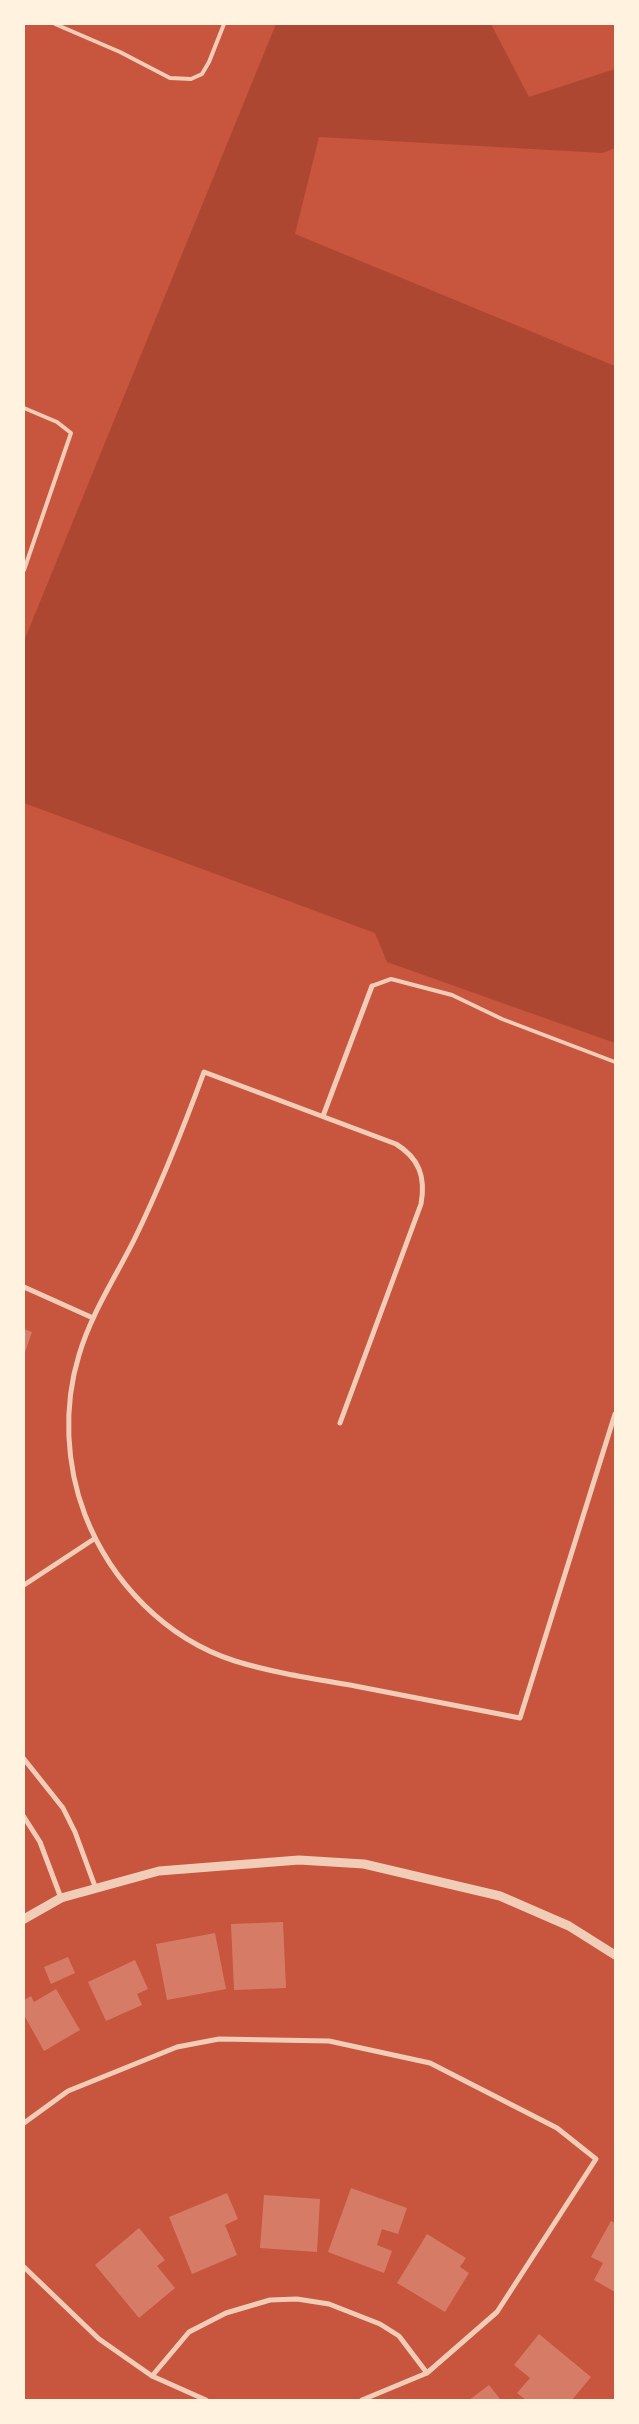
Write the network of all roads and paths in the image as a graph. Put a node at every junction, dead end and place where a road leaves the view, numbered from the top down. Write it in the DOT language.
graph roads {
  1 [pos="55,24"];
  2 [pos="224,24"];
  3 [pos="24,408"];
  4 [pos="24,570"];
  5 [pos="372,986"];
  6 [pos="615,1062"];
  7 [pos="324,1116"];
  8 [pos="24,1287"];
  9 [pos="93,1318"];
  10 [pos="615,1414"];
  11 [pos="340,1423"];
  12 [pos="94,1539"];
  13 [pos="24,1585"];
  14 [pos="24,1760"];
  15 [pos="24,1817"];
  16 [pos="96,1889"];
  17 [pos="61,1898"];
  18 [pos="24,1919"];
  19 [pos="615,1955"];
  20 [pos="24,2123"];
  21 [pos="24,2267"];
  22 [pos="427,2373"];
  23 [pos="152,2376"];
  24 [pos="206,2400"];
  25 [pos="362,2400"];
  1 -- 2 [label="lane"];
  3 -- 4 [label="lane"];
  5 -- 6 [label="lane"];
  5 -- 7 [label="street"];
  7 -- 9 [label="street"];
  7 -- 11 [label="street"];
  8 -- 9 [label="street"];
  9 -- 12 [label="street"];
  10 -- 12 [label="street"];
  12 -- 13 [label="street"];
  14 -- 16 [label="street"];
  15 -- 17 [label="street"];
  16 -- 17 [label="street"];
  16 -- 19 [label="street"];
  17 -- 18 [label="street"];
  20 -- 22 [label="street"];
  21 -- 23 [label="street"];
  22 -- 23 [label="street"];
  22 -- 25 [label="street"];
  23 -- 24 [label="street"];
}
